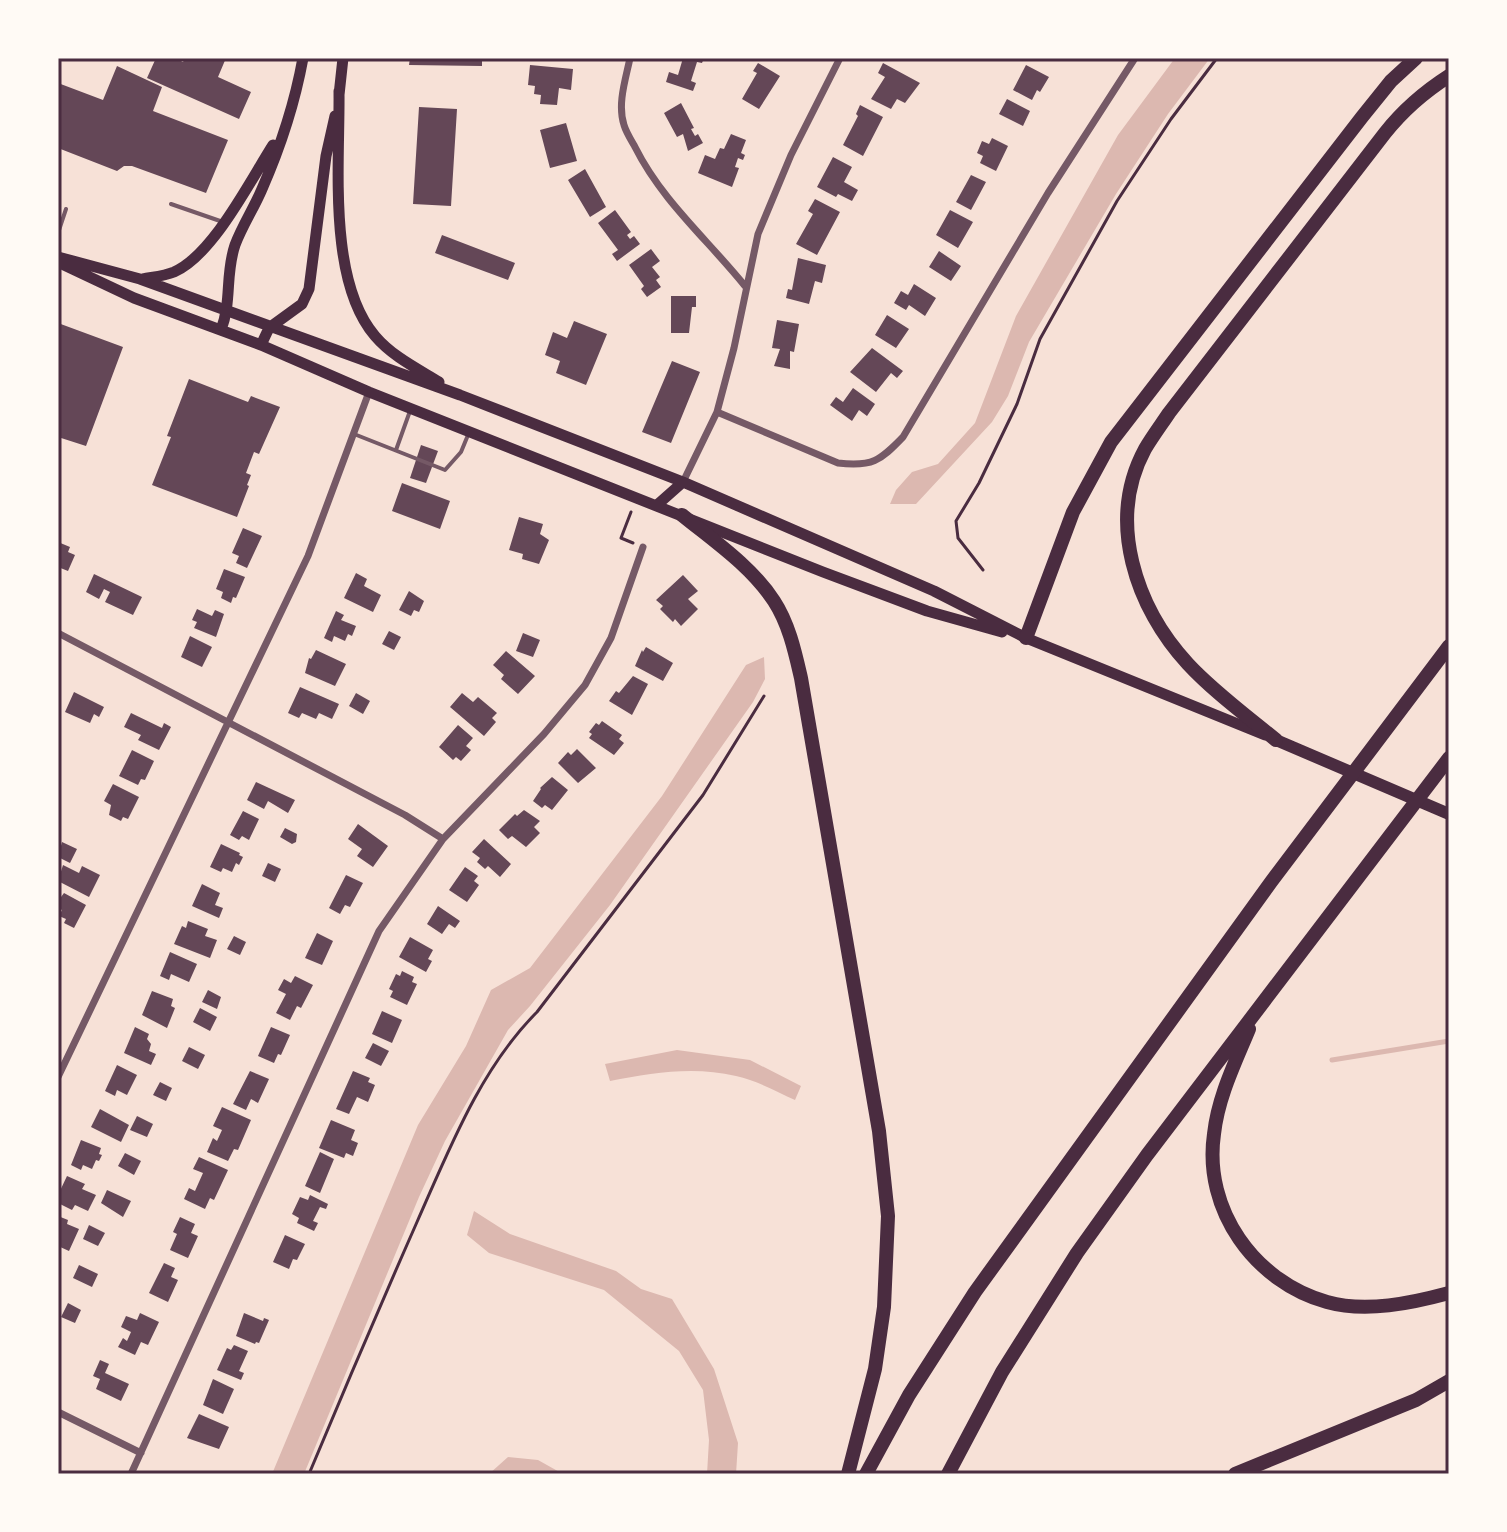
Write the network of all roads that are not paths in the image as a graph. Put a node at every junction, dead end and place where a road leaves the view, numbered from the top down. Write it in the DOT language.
graph roads {
  1 [pos="303,58"];
  2 [pos="343,58"];
  3 [pos="630,58"];
  4 [pos="840,58"];
  5 [pos="1135,58"];
  6 [pos="1416,58"];
  7 [pos="1449,76"];
  8 [pos="339,91"];
  9 [pos="286,124"];
  10 [pos="171,204"];
  11 [pos="66,209"];
  12 [pos="225,222"];
  13 [pos="58,233"];
  14 [pos="58,260"];
  15 [pos="140,279"];
  16 [pos="745,286"];
  17 [pos="228,312"];
  18 [pos="269,328"];
  19 [pos="221,330"];
  20 [pos="261,345"];
  21 [pos="369,392"];
  22 [pos="460,395"];
  23 [pos="411,408"];
  24 [pos="717,412"];
  25 [pos="470,431"];
  26 [pos="354,434"];
  27 [pos="396,450"];
  28 [pos="683,482"];
  29 [pos="657,505"];
  30 [pos="682,515"];
  31 [pos="643,547"];
  32 [pos="58,633"];
  33 [pos="1026,638"];
  34 [pos="1449,646"];
  35 [pos="229,722"];
  36 [pos="1276,740"];
  37 [pos="1449,758"];
  38 [pos="1449,814"];
  39 [pos="443,839"];
  40 [pos="1255,1013"];
  41 [pos="58,1077"];
  42 [pos="1449,1293"];
  43 [pos="1449,1381"];
  44 [pos="58,1412"];
  45 [pos="141,1453"];
  46 [pos="131,1474"];
  47 [pos="848,1474"];
  48 [pos="866,1474"];
  49 [pos="948,1474"];
  50 [pos="1235,1474"];
  1 -- 9 [label="main road"];
  2 -- 8 [label="main road"];
  3 -- 16 [label="street"];
  4 -- 16 [label="street"];
  5 -- 24 [label="street"];
  6 -- 33 [label="highway"];
  7 -- 36 [label="highway"];
  8 -- 18 [label="main road"];
  8 -- 22 [label="main road"];
  9 -- 12 [label="main road"];
  9 -- 17 [label="main road"];
  10 -- 12 [label="lane"];
  11 -- 13 [label="lane"];
  12 -- 15 [label="main road"];
  14 -- 15 [label="main road"];
  14 -- 19 [label="main road"];
  15 -- 17 [label="main road"];
  16 -- 24 [label="street"];
  17 -- 18 [label="main road"];
  17 -- 19 [label="main road"];
  18 -- 20 [label="main road"];
  18 -- 22 [label="main road"];
  19 -- 20 [label="main road"];
  20 -- 21 [label="main road"];
  21 -- 23 [label="main road"];
  21 -- 26 [label="street"];
  22 -- 28 [label="main road"];
  23 -- 25 [label="main road"];
  23 -- 27 [label="lane"];
  24 -- 28 [label="street"];
  25 -- 27 [label="lane"];
  25 -- 29 [label="main road"];
  26 -- 27 [label="lane"];
  26 -- 35 [label="street"];
  28 -- 29 [label="main road"];
  28 -- 33 [label="main road"];
  29 -- 30 [label="main road"];
  30 -- 33 [label="main road"];
  30 -- 47 [label="highway"];
  31 -- 39 [label="street"];
  32 -- 35 [label="street"];
  33 -- 36 [label="main road"];
  34 -- 48 [label="highway"];
  35 -- 39 [label="street"];
  35 -- 41 [label="street"];
  36 -- 38 [label="highway"];
  37 -- 40 [label="highway"];
  39 -- 45 [label="street"];
  40 -- 42 [label="highway"];
  40 -- 49 [label="highway"];
  43 -- 50 [label="highway"];
  44 -- 45 [label="street"];
  45 -- 46 [label="street"];
}
